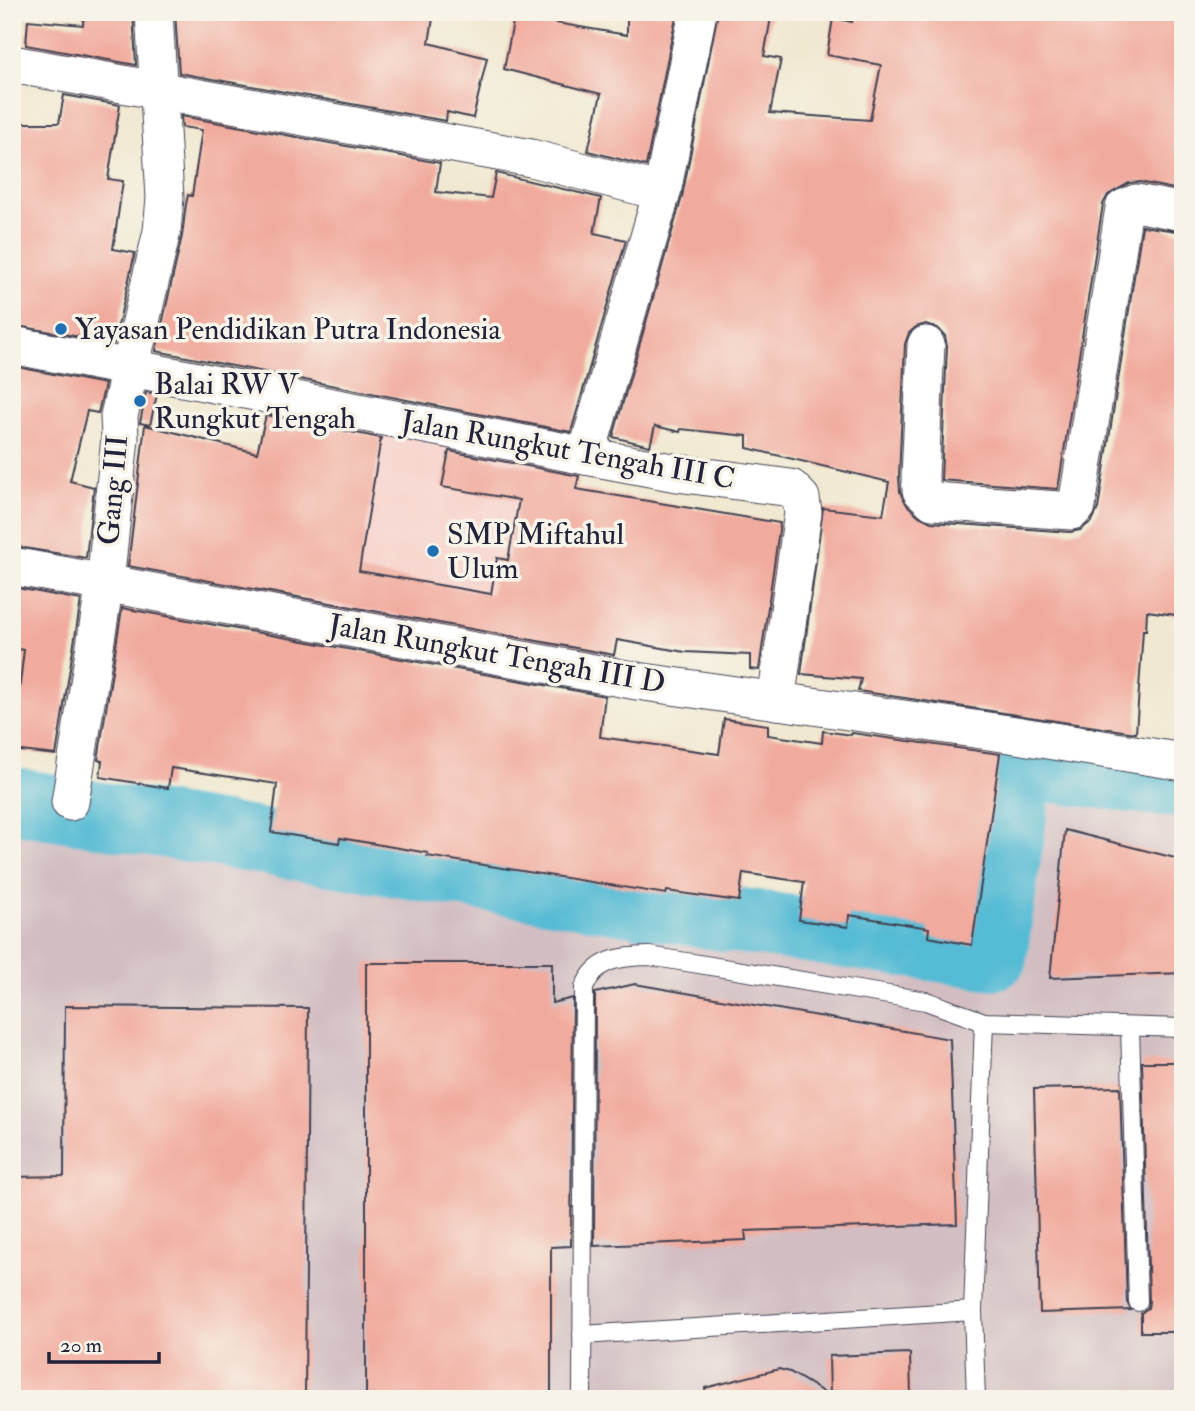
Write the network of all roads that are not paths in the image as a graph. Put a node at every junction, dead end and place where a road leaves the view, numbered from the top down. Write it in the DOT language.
graph roads {
  1 [pos="154,12"];
  2 [pos="698,12"];
  3 [pos="12,64"];
  4 [pos="158,90"];
  5 [pos="662,192"];
  6 [pos="1183,212"];
  7 [pos="12,345"];
  8 [pos="926,345"];
  9 [pos="130,368"];
  10 [pos="586,456"];
  11 [pos="12,566"];
  12 [pos="105,583"];
  13 [pos="776,701"];
  14 [pos="1183,762"];
  15 [pos="70,802"];
  16 [pos="984,1021"];
  17 [pos="1130,1027"];
  18 [pos="1183,1028"];
  19 [pos="1138,1302"];
  20 [pos="973,1311"];
  21 [pos="582,1335"];
  22 [pos="582,1399"];
  23 [pos="976,1399"];
  1 -- 4 [label="street, Gang III"];
  2 -- 5 [label="street"];
  3 -- 4 [label="street"];
  4 -- 5 [label="street"];
  4 -- 9 [label="street, Gang III"];
  5 -- 10 [label="street"];
  6 -- 8 [label="street"];
  7 -- 9 [label="street, Jalan Rungkut Tengah III C"];
  9 -- 10 [label="street, Jalan Rungkut Tengah III C"];
  9 -- 12 [label="street, Gang III"];
  10 -- 13 [label="street, Jalan Rungkut Tengah III C"];
  11 -- 12 [label="street, Jalan Rungkut Tengah III D"];
  12 -- 13 [label="street, Jalan Rungkut Tengah III D"];
  12 -- 15 [label="street, Gang III"];
  13 -- 14 [label="street, Jalan Rungkut Tengah III D"];
  16 -- 17 [label="lane"];
  16 -- 20 [label="lane"];
  16 -- 21 [label="lane"];
  17 -- 18 [label="lane"];
  17 -- 19 [label="lane"];
  20 -- 21 [label="lane"];
  20 -- 23 [label="lane"];
  21 -- 22 [label="lane"];
}
